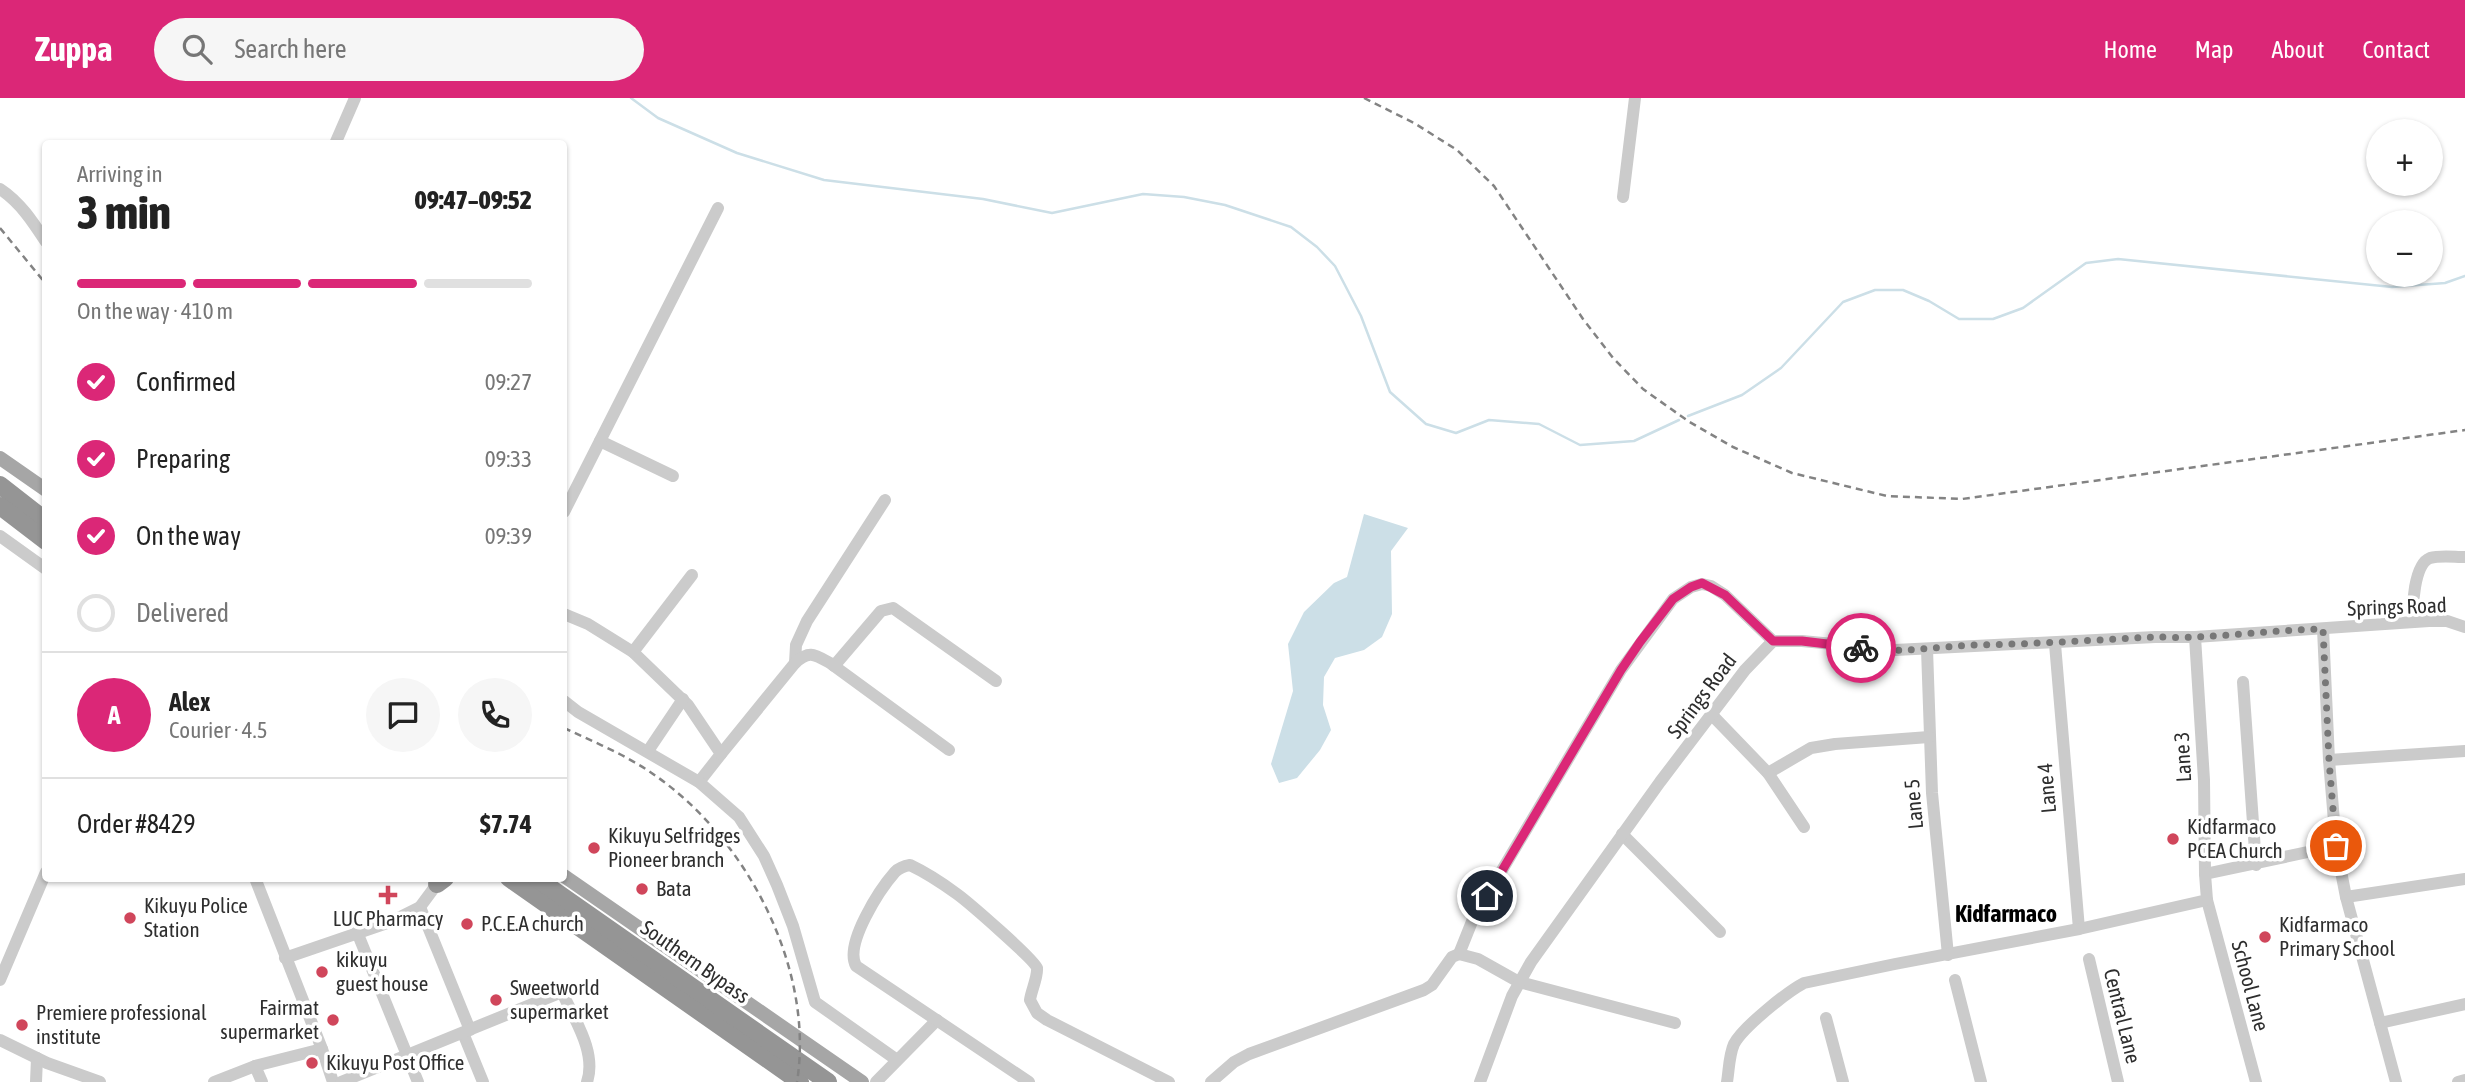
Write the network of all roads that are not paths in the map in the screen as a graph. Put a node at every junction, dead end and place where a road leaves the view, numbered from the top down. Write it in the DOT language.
graph roads {
  1 [pos="355,98"];
  2 [pos="1635,98"];
  3 [pos="337,140"];
  4 [pos="0,189"];
  5 [pos="1623,197"];
  6 [pos="718,208"];
  7 [pos="42,236"];
  8 [pos="600,441"];
  9 [pos="0,458"];
  10 [pos="673,476"];
  11 [pos="0,485"];
  12 [pos="42,487"];
  13 [pos="885,500"];
  14 [pos="0,506"];
  15 [pos="567,506"];
  16 [pos="42,518"];
  17 [pos="0,536"];
  18 [pos="42,538"];
  19 [pos="0,545"];
  20 [pos="2465,557"];
  21 [pos="32,559"];
  22 [pos="42,566"];
  23 [pos="692,575"];
  24 [pos="567,617"];
  25 [pos="2413,622"];
  26 [pos="2465,626"];
  27 [pos="2323,629"];
  28 [pos="2195,638"];
  29 [pos="1773,641"];
  30 [pos="2055,643"];
  31 [pos="1927,649"];
  32 [pos="634,652"];
  33 [pos="795,663"];
  34 [pos="834,666"];
  35 [pos="996,681"];
  36 [pos="2243,682"];
  37 [pos="682,699"];
  38 [pos="567,703"];
  39 [pos="1712,715"];
  40 [pos="1929,737"];
  41 [pos="949,750"];
  42 [pos="648,751"];
  43 [pos="2465,751"];
  44 [pos="721,754"];
  45 [pos="2329,760"];
  46 [pos="1768,772"];
  47 [pos="699,782"];
  48 [pos="1804,827"];
  49 [pos="1622,834"];
  50 [pos="2336,846"];
  51 [pos="2256,865"];
  52 [pos="2205,874"];
  53 [pos="567,878"];
  54 [pos="2465,879"];
  55 [pos="42,881"];
  56 [pos="257,882"];
  57 [pos="438,882"];
  58 [pos="500,882"];
  59 [pos="515,882"];
  60 [pos="542,882"];
  61 [pos="2346,897"];
  62 [pos="2207,900"];
  63 [pos="419,906"];
  64 [pos="569,921"];
  65 [pos="2079,929"];
  66 [pos="358,932"];
  67 [pos="1720,932"];
  68 [pos="1459,954"];
  69 [pos="1948,955"];
  70 [pos="285,958"];
  71 [pos="2089,959"];
  72 [pos="0,980"];
  73 [pos="1955,980"];
  74 [pos="1519,982"];
  75 [pos="2465,1004"];
  76 [pos="1826,1018"];
  77 [pos="936,1020"];
  78 [pos="1675,1023"];
  79 [pos="2380,1023"];
  80 [pos="466,1032"];
  81 [pos="0,1040"];
  82 [pos="322,1049"];
  83 [pos="408,1055"];
  84 [pos="37,1058"];
  85 [pos="897,1060"];
  86 [pos="255,1066"];
  87 [pos="1144,1077"];
  88 [pos="2465,1080"];
  89 [pos="36,1082"];
  90 [pos="100,1082"];
  91 [pos="214,1082"];
  92 [pos="262,1082"];
  93 [pos="333,1082"];
  94 [pos="341,1082"];
  95 [pos="418,1082"];
  96 [pos="483,1082"];
  97 [pos="587,1082"];
  98 [pos="800,1082"];
  99 [pos="828,1082"];
  100 [pos="862,1082"];
  101 [pos="876,1082"];
  102 [pos="1028,1082"];
  103 [pos="1169,1082"];
  104 [pos="1212,1082"];
  105 [pos="1480,1082"];
  106 [pos="1727,1082"];
  107 [pos="1843,1082"];
  108 [pos="1981,1082"];
  109 [pos="2118,1082"];
  110 [pos="2256,1082"];
  111 [pos="2396,1082"];
  112 [pos="2458,1082"];
  1 -- 3 [label="street"];
  2 -- 5 [label="street"];
  4 -- 7 [label="street"];
  6 -- 8 [label="street"];
  8 -- 10 [label="street"];
  8 -- 15 [label="street"];
  9 -- 12 [label="main road"];
  11 -- 16 [label="highway"];
  13 -- 33 [label="street"];
  14 -- 18 [label="highway"];
  17 -- 21 [label="street"];
  19 -- 21 [label="street"];
  20 -- 25 [label="street"];
  21 -- 22 [label="street"];
  23 -- 32 [label="street"];
  24 -- 32 [label="street"];
  25 -- 26 [label="street, Springs Road"];
  25 -- 27 [label="street, Springs Road"];
  27 -- 28 [label="street, Springs Road"];
  27 -- 45 [label="street"];
  28 -- 30 [label="street, Springs Road"];
  28 -- 52 [label="street, Lane 3"];
  29 -- 31 [label="street, Springs Road"];
  29 -- 39 [label="street, Springs Road"];
  29 -- 68 [label="street"];
  30 -- 31 [label="street, Springs Road"];
  30 -- 65 [label="street, Lane 4"];
  31 -- 40 [label="street, Lane 5"];
  32 -- 37 [label="street"];
  33 -- 34 [label="street"];
  33 -- 44 [label="street"];
  34 -- 35 [label="street"];
  34 -- 41 [label="street"];
  36 -- 51 [label="street"];
  37 -- 42 [label="street"];
  37 -- 44 [label="street"];
  38 -- 42 [label="street"];
  39 -- 46 [label="street"];
  39 -- 49 [label="street, Springs Road"];
  40 -- 46 [label="street"];
  40 -- 69 [label="street, Lane 5"];
  42 -- 47 [label="street"];
  43 -- 45 [label="street"];
  44 -- 47 [label="street"];
  45 -- 50 [label="street"];
  46 -- 48 [label="street"];
  47 -- 85 [label="street"];
  49 -- 67 [label="street"];
  49 -- 74 [label="street, Springs Road"];
  50 -- 51 [label="street"];
  50 -- 61 [label="street"];
  51 -- 52 [label="street"];
  52 -- 62 [label="street, Lane 3"];
  53 -- 100 [label="main road"];
  54 -- 61 [label="street"];
  55 -- 72 [label="street"];
  56 -- 70 [label="street"];
  57 -- 63 [label="street"];
  58 -- 64 [label="highway"];
  59 -- 64 [label="highway, Southern Bypass"];
  60 -- 99 [label="highway, Southern Bypass"];
  61 -- 79 [label="street"];
  62 -- 65 [label="street"];
  62 -- 110 [label="street, School Lane"];
  63 -- 66 [label="street"];
  63 -- 80 [label="street"];
  64 -- 98 [label="highway, Southern Bypass"];
  65 -- 69 [label="street"];
  66 -- 70 [label="street"];
  66 -- 83 [label="street"];
  68 -- 74 [label="street"];
  68 -- 104 [label="street"];
  69 -- 106 [label="street"];
  70 -- 82 [label="street"];
  71 -- 109 [label="street, Central Lane"];
  73 -- 108 [label="street"];
  74 -- 78 [label="street"];
  74 -- 105 [label="street, Springs Road"];
  75 -- 79 [label="street"];
  76 -- 107 [label="street"];
  77 -- 85 [label="street"];
  77 -- 87 [label="street"];
  77 -- 102 [label="street"];
  79 -- 111 [label="street"];
  80 -- 83 [label="street"];
  80 -- 96 [label="street"];
  80 -- 97 [label="street"];
  81 -- 84 [label="street"];
  82 -- 86 [label="street"];
  82 -- 93 [label="street"];
  83 -- 94 [label="street"];
  83 -- 95 [label="street"];
  84 -- 89 [label="street"];
  84 -- 90 [label="street"];
  85 -- 101 [label="street"];
  86 -- 91 [label="street"];
  86 -- 92 [label="street"];
  87 -- 103 [label="street"];
  88 -- 112 [label="street"];
}
